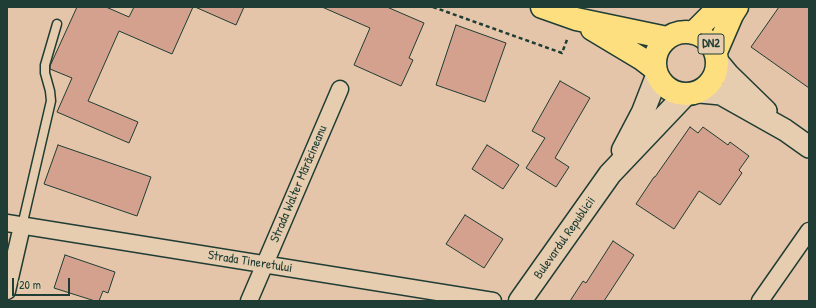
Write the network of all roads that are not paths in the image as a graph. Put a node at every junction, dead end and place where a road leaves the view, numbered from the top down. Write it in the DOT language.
graph roads {
  1 [pos="542,7"];
  2 [pos="719,7"];
  3 [pos="736,7"];
  4 [pos="576,19"];
  5 [pos="57,24"];
  6 [pos="693,33"];
  7 [pos="667,38"];
  8 [pos="717,57"];
  9 [pos="656,72"];
  10 [pos="340,89"];
  11 [pos="693,93"];
  12 [pos="785,130"];
  13 [pos="809,147"];
  14 [pos="610,174"];
  15 [pos="14,225"];
  16 [pos="809,231"];
  17 [pos="264,264"];
  18 [pos="7,291"];
  19 [pos="248,301"];
  20 [pos="493,301"];
  21 [pos="520,301"];
  22 [pos="760,301"];
  1 -- 4 [label="main road, DN2"];
  2 -- 6 [label="main road, DN2"];
  3 -- 8 [label="main road, DN2"];
  4 -- 7 [label="main road, DN2"];
  4 -- 9 [label="main road, DN2"];
  5 -- 15 [label="lane"];
  6 -- 7 [label="main road, DN2"];
  6 -- 8 [label="main road, DN2"];
  7 -- 9 [label="main road"];
  8 -- 11 [label="main road, DN2"];
  8 -- 12 [label="street"];
  9 -- 11 [label="main road, DN2"];
  9 -- 14 [label="main road, Bulevardul Republicii"];
  10 -- 17 [label="street, Strada Walter Mărăcineanu"];
  11 -- 12 [label="street"];
  11 -- 14 [label="main road, Bulevardul Republicii"];
  12 -- 13 [label="street"];
  14 -- 21 [label="main road, Bulevardul Republicii"];
  15 -- 17 [label="street, Strada Tineretului"];
  15 -- 18 [label="street"];
  16 -- 22 [label="street"];
  17 -- 19 [label="street, Strada Walter Mărăcineanu"];
  17 -- 20 [label="street, Strada Tineretului"];
}
